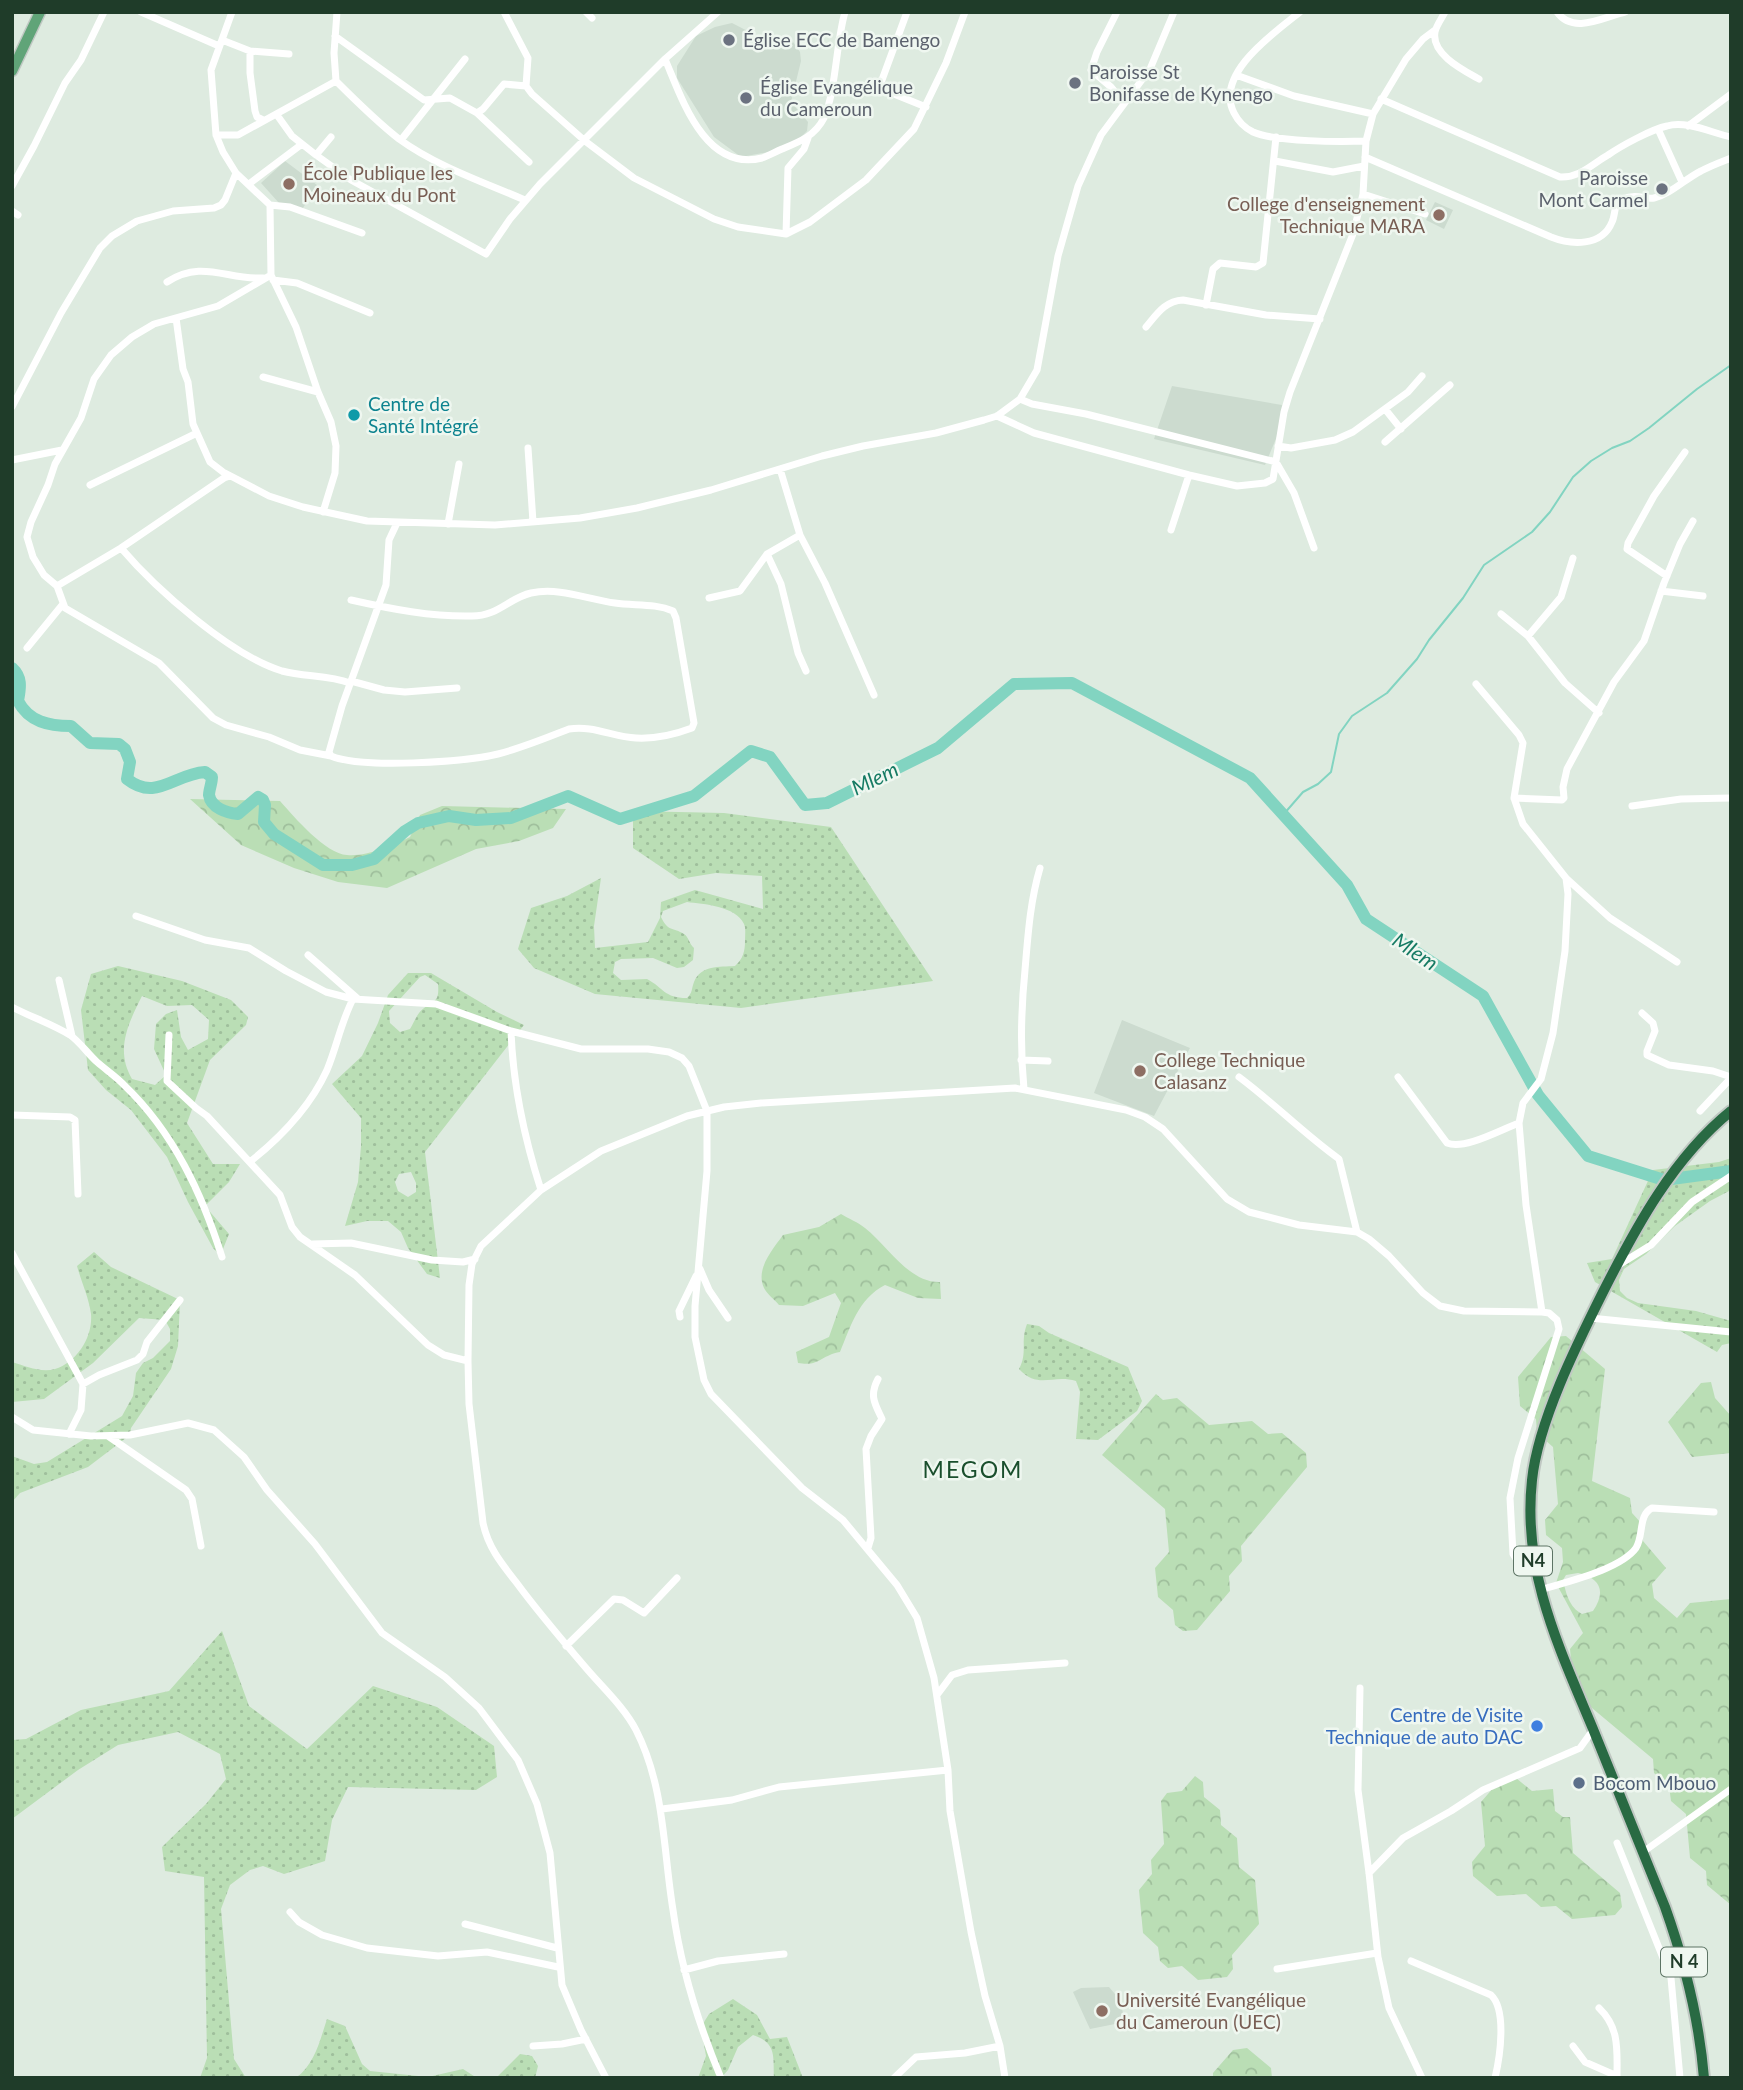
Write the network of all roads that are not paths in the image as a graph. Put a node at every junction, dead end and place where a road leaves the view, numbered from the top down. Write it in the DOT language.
graph roads {
  1 [pos="40,12"];
  2 [pos="104,12"];
  3 [pos="141,12"];
  4 [pos="232,12"];
  5 [pos="337,12"];
  6 [pos="504,12"];
  7 [pos="718,12"];
  8 [pos="845,12"];
  9 [pos="907,12"];
  10 [pos="965,12"];
  11 [pos="1117,12"];
  12 [pos="1174,12"];
  13 [pos="1300,12"];
  14 [pos="1445,12"];
  15 [pos="1557,12"];
  16 [pos="1625,12"];
  17 [pos="1434,30"];
  18 [pos="335,36"];
  19 [pos="221,43"];
  20 [pos="250,51"];
  21 [pos="289,54"];
  22 [pos="465,59"];
  23 [pos="665,60"];
  24 [pos="12,71"];
  25 [pos="1236,75"];
  26 [pos="1479,79"];
  27 [pos="336,80"];
  28 [pos="526,86"];
  29 [pos="1731,94"];
  30 [pos="1381,99"];
  31 [pos="434,100"];
  32 [pos="1124,103"];
  33 [pos="926,107"];
  34 [pos="477,113"];
  35 [pos="1373,114"];
  36 [pos="277,115"];
  37 [pos="263,120"];
  38 [pos="1688,126"];
  39 [pos="1658,129"];
  40 [pos="216,135"];
  41 [pos="331,136"];
  42 [pos="1276,137"];
  43 [pos="1731,137"];
  44 [pos="807,138"];
  45 [pos="401,140"];
  46 [pos="585,141"];
  47 [pos="1366,141"];
  48 [pos="302,144"];
  49 [pos="316,155"];
  50 [pos="1365,156"];
  51 [pos="1731,158"];
  52 [pos="1275,161"];
  53 [pos="528,162"];
  54 [pos="1364,166"];
  55 [pos="236,173"];
  56 [pos="1682,182"];
  57 [pos="248,184"];
  58 [pos="12,186"];
  59 [pos="1363,194"];
  60 [pos="525,200"];
  61 [pos="270,205"];
  62 [pos="1425,214"];
  63 [pos="362,233"];
  64 [pos="786,234"];
  65 [pos="270,278"];
  66 [pos="167,282"];
  67 [pos="1206,305"];
  68 [pos="370,313"];
  69 [pos="176,318"];
  70 [pos="1320,318"];
  71 [pos="1146,327"];
  72 [pos="1422,376"];
  73 [pos="263,377"];
  74 [pos="1450,385"];
  75 [pos="318,392"];
  76 [pos="1020,399"];
  77 [pos="12,407"];
  78 [pos="1385,410"];
  79 [pos="997,416"];
  80 [pos="1401,429"];
  81 [pos="197,433"];
  82 [pos="1385,442"];
  83 [pos="1278,446"];
  84 [pos="528,448"];
  85 [pos="62,450"];
  86 [pos="1685,452"];
  87 [pos="12,460"];
  88 [pos="1276,462"];
  89 [pos="459,464"];
  90 [pos="780,468"];
  91 [pos="1189,475"];
  92 [pos="230,476"];
  93 [pos="90,485"];
  94 [pos="323,512"];
  95 [pos="1693,521"];
  96 [pos="533,522"];
  97 [pos="397,523"];
  98 [pos="448,524"];
  99 [pos="1171,530"];
  100 [pos="800,535"];
  101 [pos="121,548"];
  102 [pos="1314,548"];
  103 [pos="767,554"];
  104 [pos="1573,558"];
  105 [pos="1667,576"];
  106 [pos="57,586"];
  107 [pos="1661,591"];
  108 [pos="1703,596"];
  109 [pos="709,598"];
  110 [pos="351,600"];
  111 [pos="63,604"];
  112 [pos="377,606"];
  113 [pos="1501,614"];
  114 [pos="1528,636"];
  115 [pos="27,648"];
  116 [pos="806,671"];
  117 [pos="351,682"];
  118 [pos="1476,684"];
  119 [pos="457,688"];
  120 [pos="874,695"];
  121 [pos="1599,713"];
  122 [pos="331,756"];
  123 [pos="1514,798"];
  124 [pos="1731,798"];
  125 [pos="1632,806"];
  126 [pos="1040,868"];
  127 [pos="1566,878"];
  128 [pos="136,916"];
  129 [pos="308,955"];
  130 [pos="1677,962"];
  131 [pos="59,979"];
  132 [pos="356,999"];
  133 [pos="12,1007"];
  134 [pos="1642,1013"];
  135 [pos="511,1031"];
  136 [pos="169,1035"];
  137 [pos="72,1036"];
  138 [pos="1021,1060"];
  139 [pos="1048,1061"];
  140 [pos="1239,1077"];
  141 [pos="1398,1077"];
  142 [pos="1731,1077"];
  143 [pos="1024,1089"];
  144 [pos="707,1111"];
  145 [pos="1700,1111"];
  146 [pos="1729,1111"];
  147 [pos="12,1115"];
  148 [pos="1519,1123"];
  149 [pos="251,1161"];
  150 [pos="1731,1175"];
  151 [pos="541,1190"];
  152 [pos="78,1194"];
  153 [pos="1357,1232"];
  154 [pos="313,1245"];
  155 [pos="12,1253"];
  156 [pos="222,1257"];
  157 [pos="475,1259"];
  158 [pos="1616,1267"];
  159 [pos="699,1269"];
  160 [pos="180,1300"];
  161 [pos="1542,1312"];
  162 [pos="680,1317"];
  163 [pos="729,1318"];
  164 [pos="1590,1318"];
  165 [pos="1731,1332"];
  166 [pos="468,1361"];
  167 [pos="878,1379"];
  168 [pos="83,1384"];
  169 [pos="12,1417"];
  170 [pos="69,1434"];
  171 [pos="107,1436"];
  172 [pos="1714,1512"];
  173 [pos="201,1546"];
  174 [pos="868,1548"];
  175 [pos="1535,1572"];
  176 [pos="677,1578"];
  177 [pos="1540,1590"];
  178 [pos="566,1646"];
  179 [pos="1065,1663"];
  180 [pos="1360,1688"];
  181 [pos="937,1695"];
  182 [pos="1593,1730"];
  183 [pos="947,1770"];
  184 [pos="1731,1789"];
  185 [pos="662,1809"];
  186 [pos="1617,1843"];
  187 [pos="1643,1852"];
  188 [pos="1370,1873"];
  189 [pos="290,1912"];
  190 [pos="465,1924"];
  191 [pos="557,1948"];
  192 [pos="1377,1953"];
  193 [pos="784,1954"];
  194 [pos="1410,1961"];
  195 [pos="558,1967"];
  196 [pos="1277,1969"];
  197 [pos="684,1970"];
  198 [pos="1599,2008"];
  199 [pos="586,2039"];
  200 [pos="533,2046"];
  201 [pos="1000,2046"];
  202 [pos="1573,2046"];
  203 [pos="1617,2077"];
  204 [pos="606,2078"];
  205 [pos="721,2078"];
  206 [pos="894,2078"];
  207 [pos="1005,2078"];
  208 [pos="1422,2078"];
  209 [pos="1495,2078"];
  210 [pos="1680,2078"];
  211 [pos="1704,2078"];
  1 -- 24 [label="main road"];
  2 -- 58 [label="street"];
  3 -- 19 [label="street"];
  4 -- 19 [label="street"];
  5 -- 18 [label="street"];
  6 -- 28 [label="street"];
  7 -- 23 [label="street"];
  8 -- 44 [label="street"];
  9 -- 33 [label="street"];
  10 -- 33 [label="street"];
  11 -- 32 [label="street"];
  12 -- 32 [label="street"];
  13 -- 25 [label="street"];
  14 -- 17 [label="street"];
  15 -- 16 [label="street"];
  17 -- 26 [label="street"];
  17 -- 30 [label="street"];
  18 -- 27 [label="street"];
  18 -- 31 [label="street"];
  19 -- 20 [label="street"];
  19 -- 40 [label="street"];
  20 -- 21 [label="street"];
  20 -- 37 [label="street"];
  22 -- 31 [label="street"];
  23 -- 44 [label="street"];
  23 -- 46 [label="street"];
  25 -- 35 [label="street"];
  25 -- 42 [label="street"];
  27 -- 36 [label="street"];
  27 -- 45 [label="street"];
  28 -- 34 [label="street"];
  28 -- 46 [label="street"];
  29 -- 38 [label="street"];
  30 -- 35 [label="street"];
  30 -- 39 [label="street"];
  31 -- 34 [label="street"];
  31 -- 45 [label="street"];
  32 -- 76 [label="street"];
  33 -- 64 [label="street"];
  34 -- 53 [label="street"];
  35 -- 47 [label="street"];
  36 -- 37 [label="street"];
  36 -- 48 [label="street"];
  37 -- 40 [label="street"];
  38 -- 39 [label="street"];
  38 -- 43 [label="street"];
  39 -- 56 [label="street"];
  40 -- 55 [label="street"];
  41 -- 49 [label="street"];
  42 -- 47 [label="street"];
  42 -- 52 [label="street"];
  44 -- 64 [label="street"];
  45 -- 60 [label="street"];
  46 -- 60 [label="street"];
  46 -- 64 [label="street"];
  47 -- 50 [label="street"];
  48 -- 49 [label="street"];
  48 -- 57 [label="street"];
  49 -- 60 [label="street"];
  50 -- 54 [label="street"];
  50 -- 56 [label="street"];
  51 -- 56 [label="street"];
  52 -- 54 [label="street"];
  52 -- 67 [label="street"];
  54 -- 59 [label="street"];
  55 -- 57 [label="street"];
  55 -- 77 [label="street"];
  57 -- 61 [label="street"];
  59 -- 62 [label="street"];
  59 -- 70 [label="street"];
  61 -- 63 [label="street"];
  61 -- 65 [label="street"];
  65 -- 66 [label="street"];
  65 -- 68 [label="street"];
  65 -- 69 [label="street"];
  65 -- 75 [label="street"];
  67 -- 70 [label="street"];
  67 -- 71 [label="street"];
  69 -- 81 [label="street"];
  69 -- 85 [label="street"];
  70 -- 83 [label="street"];
  72 -- 78 [label="street"];
  73 -- 75 [label="street"];
  74 -- 80 [label="street"];
  75 -- 94 [label="street"];
  76 -- 79 [label="street"];
  76 -- 88 [label="street"];
  78 -- 80 [label="street"];
  78 -- 83 [label="street"];
  79 -- 90 [label="street"];
  79 -- 91 [label="street"];
  80 -- 82 [label="street"];
  81 -- 92 [label="street"];
  81 -- 93 [label="street"];
  83 -- 88 [label="street"];
  84 -- 96 [label="street"];
  85 -- 87 [label="street"];
  85 -- 106 [label="street"];
  86 -- 105 [label="street"];
  88 -- 91 [label="street"];
  88 -- 102 [label="street"];
  89 -- 98 [label="street"];
  90 -- 96 [label="street"];
  90 -- 100 [label="street"];
  91 -- 99 [label="street"];
  92 -- 94 [label="street"];
  92 -- 101 [label="street"];
  94 -- 97 [label="street"];
  95 -- 105 [label="street"];
  96 -- 98 [label="street"];
  97 -- 98 [label="street"];
  97 -- 112 [label="street"];
  100 -- 103 [label="street"];
  100 -- 120 [label="street"];
  101 -- 106 [label="street"];
  101 -- 117 [label="street"];
  103 -- 109 [label="street"];
  103 -- 116 [label="street"];
  104 -- 114 [label="street"];
  105 -- 107 [label="street"];
  106 -- 111 [label="street"];
  107 -- 108 [label="street"];
  107 -- 121 [label="street"];
  110 -- 112 [label="street"];
  111 -- 115 [label="street"];
  111 -- 122 [label="street"];
  112 -- 117 [label="street"];
  112 -- 122 [label="street"];
  113 -- 114 [label="street"];
  114 -- 121 [label="street"];
  117 -- 119 [label="street"];
  117 -- 122 [label="street"];
  118 -- 123 [label="street"];
  121 -- 123 [label="street"];
  123 -- 127 [label="street"];
  124 -- 125 [label="street"];
  126 -- 138 [label="street"];
  127 -- 130 [label="street"];
  127 -- 148 [label="street"];
  128 -- 132 [label="street"];
  129 -- 132 [label="street"];
  131 -- 137 [label="street"];
  132 -- 135 [label="street"];
  132 -- 149 [label="street"];
  133 -- 137 [label="street"];
  134 -- 142 [label="street"];
  135 -- 144 [label="street"];
  135 -- 151 [label="street"];
  136 -- 149 [label="street"];
  137 -- 156 [label="street"];
  138 -- 139 [label="street"];
  138 -- 143 [label="street"];
  140 -- 153 [label="street"];
  141 -- 148 [label="street"];
  142 -- 145 [label="street"];
  143 -- 144 [label="street"];
  143 -- 153 [label="street"];
  144 -- 151 [label="street"];
  144 -- 159 [label="street"];
  146 -- 158 [label="highway, N4"];
  147 -- 152 [label="street"];
  148 -- 161 [label="street"];
  149 -- 154 [label="street"];
  150 -- 158 [label="street"];
  151 -- 157 [label="street"];
  153 -- 161 [label="street"];
  154 -- 157 [label="street"];
  154 -- 166 [label="street"];
  155 -- 168 [label="street"];
  157 -- 166 [label="street"];
  158 -- 164 [label="highway, N4"];
  159 -- 162 [label="street"];
  159 -- 163 [label="street"];
  159 -- 174 [label="street"];
  160 -- 168 [label="street"];
  161 -- 175 [label="street"];
  164 -- 165 [label="street"];
  164 -- 175 [label="highway, N4"];
  166 -- 178 [label="street"];
  167 -- 174 [label="street"];
  168 -- 170 [label="street"];
  169 -- 170 [label="street"];
  170 -- 171 [label="street"];
  171 -- 173 [label="street"];
  171 -- 191 [label="street"];
  172 -- 177 [label="street"];
  174 -- 181 [label="street"];
  175 -- 177 [label="highway, N4"];
  176 -- 178 [label="street"];
  177 -- 182 [label="highway, N4"];
  178 -- 185 [label="street"];
  179 -- 181 [label="street"];
  180 -- 188 [label="street"];
  181 -- 183 [label="street"];
  182 -- 187 [label="highway, N4"];
  182 -- 188 [label="street"];
  183 -- 185 [label="street"];
  183 -- 201 [label="street"];
  184 -- 187 [label="street"];
  185 -- 197 [label="street"];
  186 -- 210 [label="street"];
  187 -- 211 [label="highway, N 4"];
  188 -- 192 [label="street"];
  189 -- 195 [label="street"];
  190 -- 191 [label="street"];
  191 -- 195 [label="street"];
  192 -- 196 [label="street"];
  192 -- 208 [label="street"];
  193 -- 197 [label="street"];
  194 -- 209 [label="street"];
  195 -- 199 [label="street"];
  197 -- 205 [label="street"];
  198 -- 203 [label="street"];
  199 -- 200 [label="street"];
  199 -- 204 [label="street"];
  201 -- 206 [label="street"];
  201 -- 207 [label="street"];
  202 -- 203 [label="street"];
}
